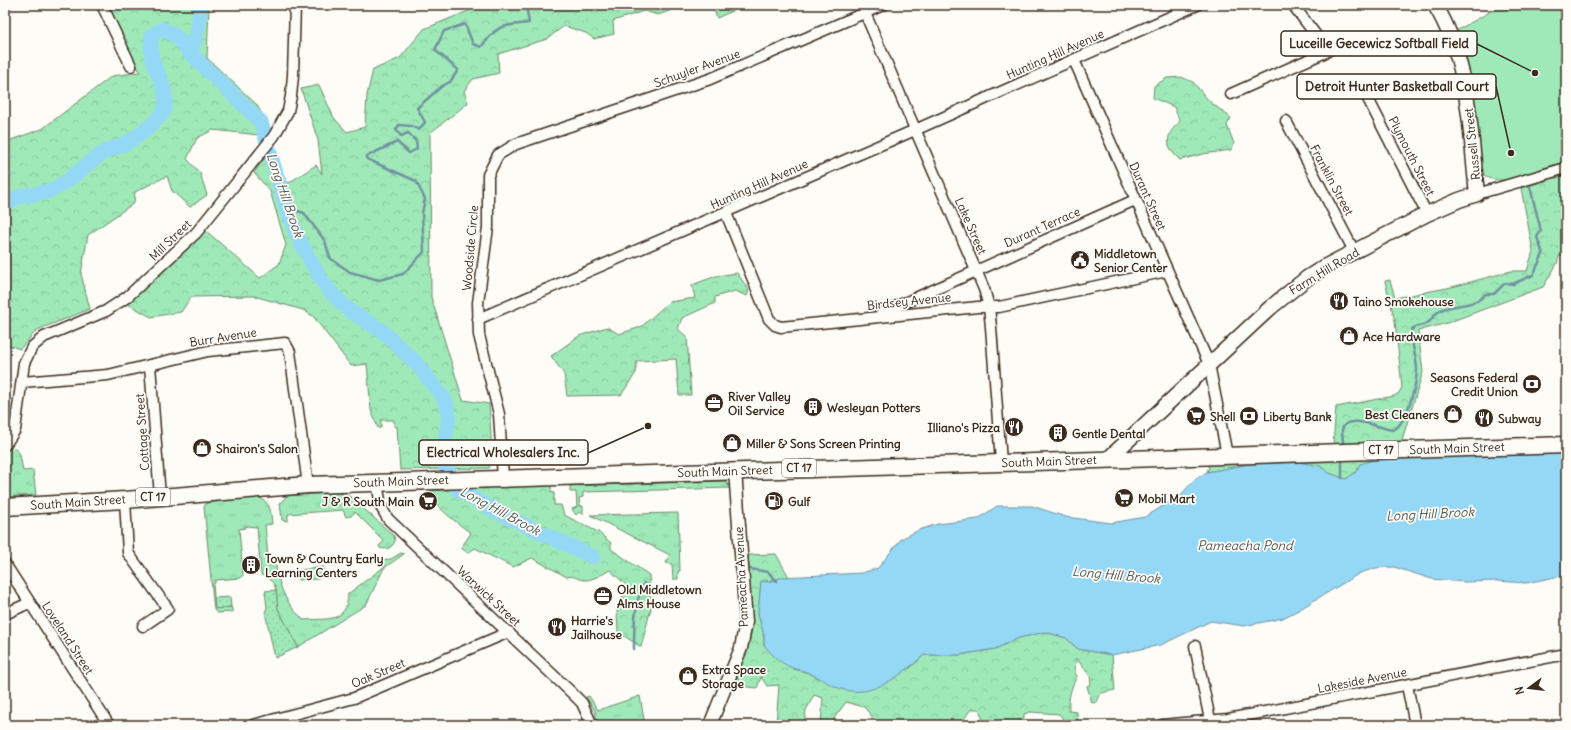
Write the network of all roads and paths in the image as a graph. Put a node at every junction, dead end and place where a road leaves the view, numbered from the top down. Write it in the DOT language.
graph roads {
  1 [pos="102,5"];
  2 [pos="295,5"];
  3 [pos="883,5"];
  4 [pos="1197,5"];
  5 [pos="1293,5"];
  6 [pos="1435,5"];
  7 [pos="1177,9"];
  8 [pos="865,13"];
  9 [pos="1074,60"];
  10 [pos="131,66"];
  11 [pos="1364,89"];
  12 [pos="1231,94"];
  13 [pos="1286,121"];
  14 [pos="915,130"];
  15 [pos="516,144"];
  16 [pos="1566,168"];
  17 [pos="1477,194"];
  18 [pos="1135,200"];
  19 [pos="726,213"];
  20 [pos="1427,214"];
  21 [pos="1354,251"];
  22 [pos="976,271"];
  23 [pos="1167,271"];
  24 [pos="989,307"];
  25 [pos="873,317"];
  26 [pos="478,319"];
  27 [pos="1209,364"];
  28 [pos="150,365"];
  29 [pos="22,382"];
  30 [pos="5,445"];
  31 [pos="1566,445"];
  32 [pos="1227,455"];
  33 [pos="1108,459"];
  34 [pos="1001,462"];
  35 [pos="735,470"];
  36 [pos="497,478"];
  37 [pos="377,482"];
  38 [pos="308,485"];
  39 [pos="160,497"];
  40 [pos="125,500"];
  41 [pos="5,507"];
  42 [pos="5,564"];
  43 [pos="29,603"];
  44 [pos="5,614"];
  45 [pos="143,626"];
  46 [pos="509,632"];
  47 [pos="1195,646"];
  48 [pos="1566,654"];
  49 [pos="1407,685"];
  50 [pos="1211,723"];
  51 [pos="109,725"];
  52 [pos="254,725"];
  53 [pos="592,725"];
  54 [pos="710,725"];
  55 [pos="1162,725"];
  56 [pos="1414,725"];
  1 -- 10 [label="street"];
  2 -- 29 [label="street, Mill Street"];
  3 -- 8 [label="street, Schuyler Avenue"];
  4 -- 7 [label="street, Hunting Hill Avenue"];
  5 -- 12 [label="street"];
  6 -- 17 [label="main road, Russell Street"];
  7 -- 9 [label="street, Hunting Hill Avenue"];
  8 -- 14 [label="street, Lake Street"];
  8 -- 15 [label="street, Schuyler Avenue"];
  9 -- 14 [label="street, Hunting Hill Avenue"];
  9 -- 18 [label="street, Durant Street"];
  11 -- 20 [label="street, Plymouth Street"];
  13 -- 21 [label="street, Franklin Street"];
  14 -- 19 [label="street, Hunting Hill Avenue"];
  14 -- 22 [label="street, Lake Street"];
  15 -- 26 [label="street, Woodside Circle"];
  16 -- 17 [label="street, Farm Hill Road"];
  17 -- 20 [label="main road, Farm Hill Road"];
  18 -- 22 [label="street, Durant Terrace"];
  18 -- 23 [label="street, Durant Street"];
  19 -- 25 [label="street, Birdsey Avenue"];
  19 -- 26 [label="street, Hunting Hill Avenue"];
  20 -- 21 [label="main road, Farm Hill Road"];
  21 -- 27 [label="main road, Farm Hill Road"];
  22 -- 24 [label="street, Lake Street"];
  22 -- 25 [label="street, Durant Terrace"];
  23 -- 24 [label="street, Birdsey Avenue"];
  23 -- 27 [label="street, Durant Street"];
  24 -- 25 [label="street, Birdsey Avenue"];
  24 -- 34 [label="street, Lake Street"];
  26 -- 36 [label="street"];
  27 -- 32 [label="street, Durant Street"];
  27 -- 33 [label="main road, Farm Hill Road"];
  28 -- 29 [label="street, Burr Avenue"];
  28 -- 38 [label="street, Burr Avenue"];
  28 -- 39 [label="street, Cottage Street"];
  29 -- 30 [label="street, Mill Street"];
  31 -- 32 [label="main road, South Main Street / CT 17"];
  32 -- 33 [label="main road, South Main Street / CT 17"];
  33 -- 34 [label="main road, South Main Street / CT 17"];
  34 -- 35 [label="main road, South Main Street / CT 17"];
  35 -- 36 [label="main road, South Main Street / CT 17"];
  35 -- 54 [label="street, Pameacha Avenue"];
  36 -- 37 [label="main road, South Main Street / CT 17"];
  37 -- 38 [label="main road, South Main Street / CT 17"];
  37 -- 46 [label="street, Warwick Street"];
  38 -- 39 [label="main road, South Main Street / CT 17"];
  39 -- 40 [label="main road, South Main Street / CT 17"];
  40 -- 41 [label="main road, South Main Street / CT 17"];
  40 -- 45 [label="street"];
  42 -- 43 [label="street, Loveland Street"];
  43 -- 44 [label="street"];
  43 -- 51 [label="street, Loveland Street"];
  46 -- 52 [label="street, Oak Street"];
  46 -- 53 [label="street, Warwick Street"];
  47 -- 50 [label="street"];
  48 -- 49 [label="street, Lakeside Avenue"];
  49 -- 50 [label="street, Lakeside Avenue"];
  49 -- 56 [label="street"];
  50 -- 55 [label="street, Lakeside Avenue"];
}
